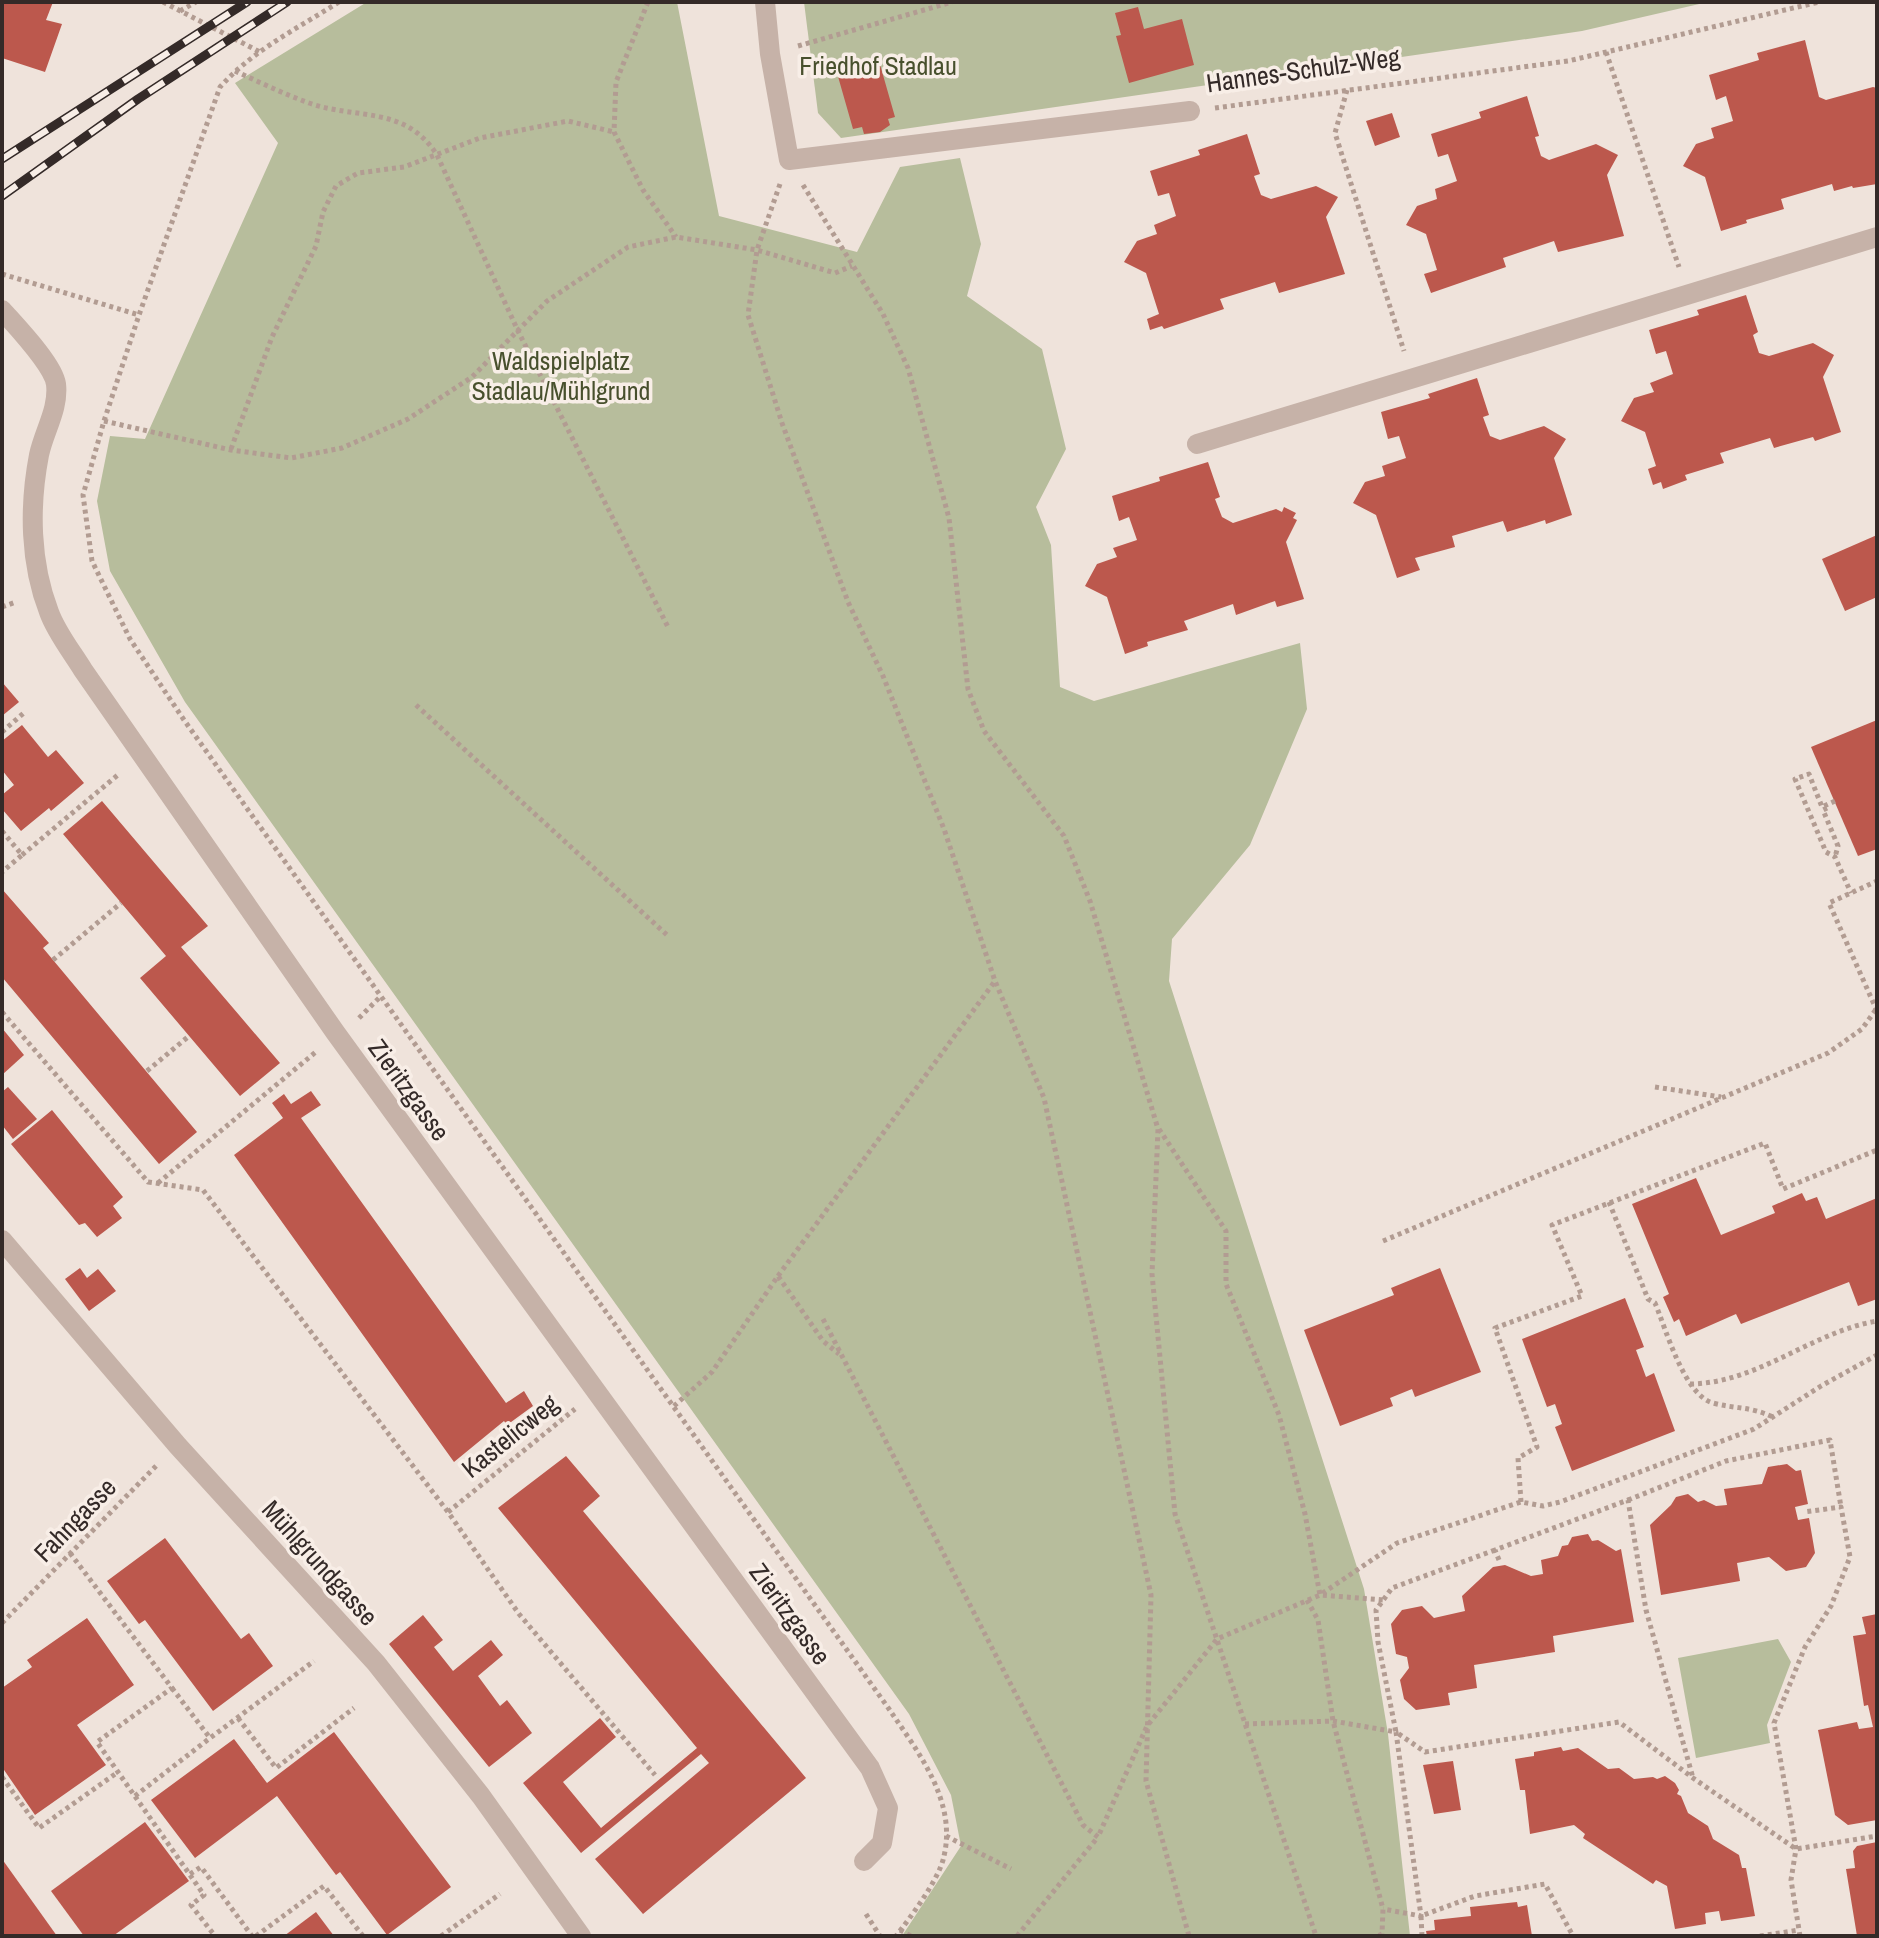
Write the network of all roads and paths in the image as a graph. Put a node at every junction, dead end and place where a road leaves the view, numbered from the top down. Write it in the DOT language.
graph roads {
  1 [pos="163,2"];
  2 [pos="196,2"];
  3 [pos="339,2"];
  4 [pos="648,2"];
  5 [pos="765,2"];
  6 [pos="952,2"];
  7 [pos="1819,2"];
  8 [pos="180,11"];
  9 [pos="260,52"];
  10 [pos="1606,52"];
  11 [pos="770,54"];
  12 [pos="234,71"];
  13 [pos="1347,90"];
  14 [pos="1190,111"];
  15 [pos="614,132"];
  16 [pos="437,155"];
  17 [pos="789,160"];
  18 [pos="676,237"];
  19 [pos="1877,237"];
  20 [pos="757,250"];
  21 [pos="852,266"];
  22 [pos="2,274"];
  23 [pos="1688,295"];
  24 [pos="2,310"];
  25 [pos="139,315"];
  26 [pos="518,331"];
  27 [pos="1413,378"];
  28 [pos="104,421"];
  29 [pos="1197,444"];
  30 [pos="231,450"];
  31 [pos="17,602"];
  32 [pos="2,607"];
  33 [pos="668,627"];
  34 [pos="416,705"];
  35 [pos="26,711"];
  36 [pos="2,732"];
  37 [pos="119,774"];
  38 [pos="2,831"];
  39 [pos="22,855"];
  40 [pos="1835,857"];
  41 [pos="2,872"];
  42 [pos="1877,881"];
  43 [pos="1851,893"];
  44 [pos="121,903"];
  45 [pos="667,935"];
  46 [pos="53,960"];
  47 [pos="995,981"];
  48 [pos="1877,1010"];
  49 [pos="2,1012"];
  50 [pos="189,1036"];
  51 [pos="317,1051"];
  52 [pos="147,1071"];
  53 [pos="1655,1087"];
  54 [pos="1722,1097"];
  55 [pos="1158,1129"];
  56 [pos="1877,1150"];
  57 [pos="158,1183"];
  58 [pos="1609,1202"];
  59 [pos="2,1240"];
  60 [pos="1383,1241"];
  61 [pos="778,1276"];
  62 [pos="823,1319"];
  63 [pos="1877,1321"];
  64 [pos="1877,1355"];
  65 [pos="843,1358"];
  66 [pos="1689,1384"];
  67 [pos="596,1392"];
  68 [pos="674,1406"];
  69 [pos="1773,1417"];
  70 [pos="178,1446"];
  71 [pos="1628,1500"];
  72 [pos="1521,1502"];
  73 [pos="1841,1507"];
  74 [pos="448,1512"];
  75 [pos="1804,1512"];
  76 [pos="1495,1550"];
  77 [pos="70,1553"];
  78 [pos="1499,1560"];
  79 [pos="1320,1595"];
  80 [pos="1307,1600"];
  81 [pos="1384,1600"];
  82 [pos="2,1623"];
  83 [pos="1217,1639"];
  84 [pos="314,1661"];
  85 [pos="172,1688"];
  86 [pos="354,1708"];
  87 [pos="238,1718"];
  88 [pos="1333,1721"];
  89 [pos="1245,1724"];
  90 [pos="1147,1726"];
  91 [pos="1396,1732"];
  92 [pos="210,1738"];
  93 [pos="118,1772"];
  94 [pos="655,1775"];
  95 [pos="2,1777"];
  96 [pos="1693,1778"];
  97 [pos="135,1796"];
  98 [pos="946,1836"];
  99 [pos="1877,1836"];
  100 [pos="1098,1837"];
  101 [pos="1796,1849"];
  102 [pos="864,1861"];
  103 [pos="1011,1869"];
  104 [pos="190,1874"];
  105 [pos="500,1894"];
  106 [pos="1383,1909"];
  107 [pos="866,1914"];
  108 [pos="1421,1916"];
  109 [pos="900,1930"];
  110 [pos="1799,1933"];
  111 [pos="215,1936"];
  112 [pos="254,1936"];
  113 [pos="363,1936"];
  114 [pos="441,1936"];
  115 [pos="581,1936"];
  116 [pos="880,1936"];
  117 [pos="896,1936"];
  118 [pos="911,1936"];
  119 [pos="1017,1936"];
  120 [pos="1189,1936"];
  121 [pos="1316,1936"];
  122 [pos="1378,1936"];
  123 [pos="1422,1936"];
  124 [pos="1573,1936"];
  125 [pos="1760,1936"];
  1 -- 8 [label="path"];
  2 -- 8 [label="path"];
  3 -- 9 [label="path"];
  4 -- 15 [label="path"];
  5 -- 11 [label="street"];
  6 -- 11 [label="path"];
  7 -- 10 [label="path, Hannes-Schulz-Weg"];
  8 -- 9 [label="path"];
  9 -- 12 [label="path"];
  10 -- 13 [label="path, Hannes-Schulz-Weg"];
  10 -- 23 [label="path"];
  11 -- 17 [label="street"];
  12 -- 16 [label="path"];
  12 -- 25 [label="path"];
  13 -- 14 [label="path, Hannes-Schulz-Weg"];
  13 -- 27 [label="path"];
  14 -- 17 [label="street, Hannes-Schulz-Weg"];
  15 -- 16 [label="path"];
  15 -- 18 [label="path"];
  16 -- 26 [label="path"];
  16 -- 30 [label="path"];
  17 -- 20 [label="path"];
  17 -- 21 [label="path"];
  18 -- 20 [label="path"];
  18 -- 26 [label="path"];
  19 -- 23 [label="street"];
  20 -- 21 [label="path"];
  20 -- 47 [label="path"];
  21 -- 55 [label="path"];
  22 -- 25 [label="path"];
  23 -- 27 [label="street"];
  24 -- 67 [label="street, Zieritzgasse"];
  25 -- 28 [label="path"];
  26 -- 30 [label="path"];
  26 -- 33 [label="path"];
  27 -- 29 [label="street"];
  28 -- 30 [label="path"];
  28 -- 68 [label="path"];
  31 -- 32 [label="path"];
  34 -- 45 [label="path"];
  35 -- 36 [label="path"];
  37 -- 39 [label="path"];
  38 -- 39 [label="path"];
  39 -- 41 [label="path"];
  40 -- 40 [label="path"];
  40 -- 43 [label="path"];
  42 -- 43 [label="path"];
  43 -- 48 [label="path"];
  44 -- 46 [label="path"];
  47 -- 61 [label="path"];
  47 -- 90 [label="path"];
  48 -- 54 [label="path"];
  49 -- 57 [label="path"];
  50 -- 52 [label="path"];
  51 -- 57 [label="path"];
  53 -- 54 [label="path"];
  54 -- 60 [label="path"];
  55 -- 79 [label="path"];
  55 -- 83 [label="path"];
  56 -- 58 [label="path"];
  57 -- 74 [label="path"];
  58 -- 66 [label="path"];
  58 -- 72 [label="path"];
  59 -- 70 [label="street, Mühlgrundgasse"];
  61 -- 65 [label="path"];
  61 -- 68 [label="path"];
  62 -- 65 [label="path"];
  63 -- 66 [label="path"];
  64 -- 69 [label="path"];
  65 -- 100 [label="path"];
  66 -- 69 [label="path"];
  67 -- 74 [label="path, Kastelicweg"];
  67 -- 102 [label="street, Zieritzgasse"];
  68 -- 98 [label="path"];
  69 -- 72 [label="path"];
  70 -- 77 [label="path, Fahngasse"];
  70 -- 115 [label="street, Mühlgrundgasse"];
  71 -- 73 [label="path"];
  71 -- 76 [label="path"];
  71 -- 96 [label="path"];
  72 -- 79 [label="path"];
  73 -- 75 [label="path"];
  73 -- 101 [label="path"];
  74 -- 94 [label="path"];
  76 -- 78 [label="path"];
  76 -- 81 [label="path"];
  77 -- 82 [label="path, Fahngasse"];
  77 -- 85 [label="path"];
  79 -- 80 [label="path"];
  79 -- 81 [label="path"];
  80 -- 83 [label="path"];
  80 -- 88 [label="path"];
  81 -- 91 [label="path"];
  83 -- 89 [label="path"];
  83 -- 90 [label="path"];
  84 -- 87 [label="path"];
  85 -- 92 [label="path"];
  85 -- 93 [label="path"];
  86 -- 87 [label="path"];
  87 -- 92 [label="path"];
  88 -- 89 [label="path"];
  88 -- 91 [label="path"];
  88 -- 106 [label="path"];
  89 -- 121 [label="path"];
  90 -- 100 [label="path"];
  90 -- 120 [label="path"];
  91 -- 96 [label="path"];
  91 -- 108 [label="path"];
  92 -- 97 [label="path"];
  93 -- 95 [label="path"];
  93 -- 97 [label="path"];
  96 -- 101 [label="path"];
  97 -- 104 [label="path"];
  98 -- 103 [label="path"];
  98 -- 109 [label="path"];
  99 -- 101 [label="path"];
  100 -- 119 [label="path"];
  101 -- 110 [label="path"];
  104 -- 111 [label="path"];
  104 -- 112 [label="path"];
  105 -- 114 [label="path"];
  106 -- 108 [label="path"];
  106 -- 122 [label="path"];
  107 -- 116 [label="path"];
  108 -- 123 [label="path"];
  108 -- 124 [label="path"];
  109 -- 117 [label="path"];
  109 -- 118 [label="path"];
  110 -- 125 [label="path"];
  112 -- 113 [label="path"];
}
